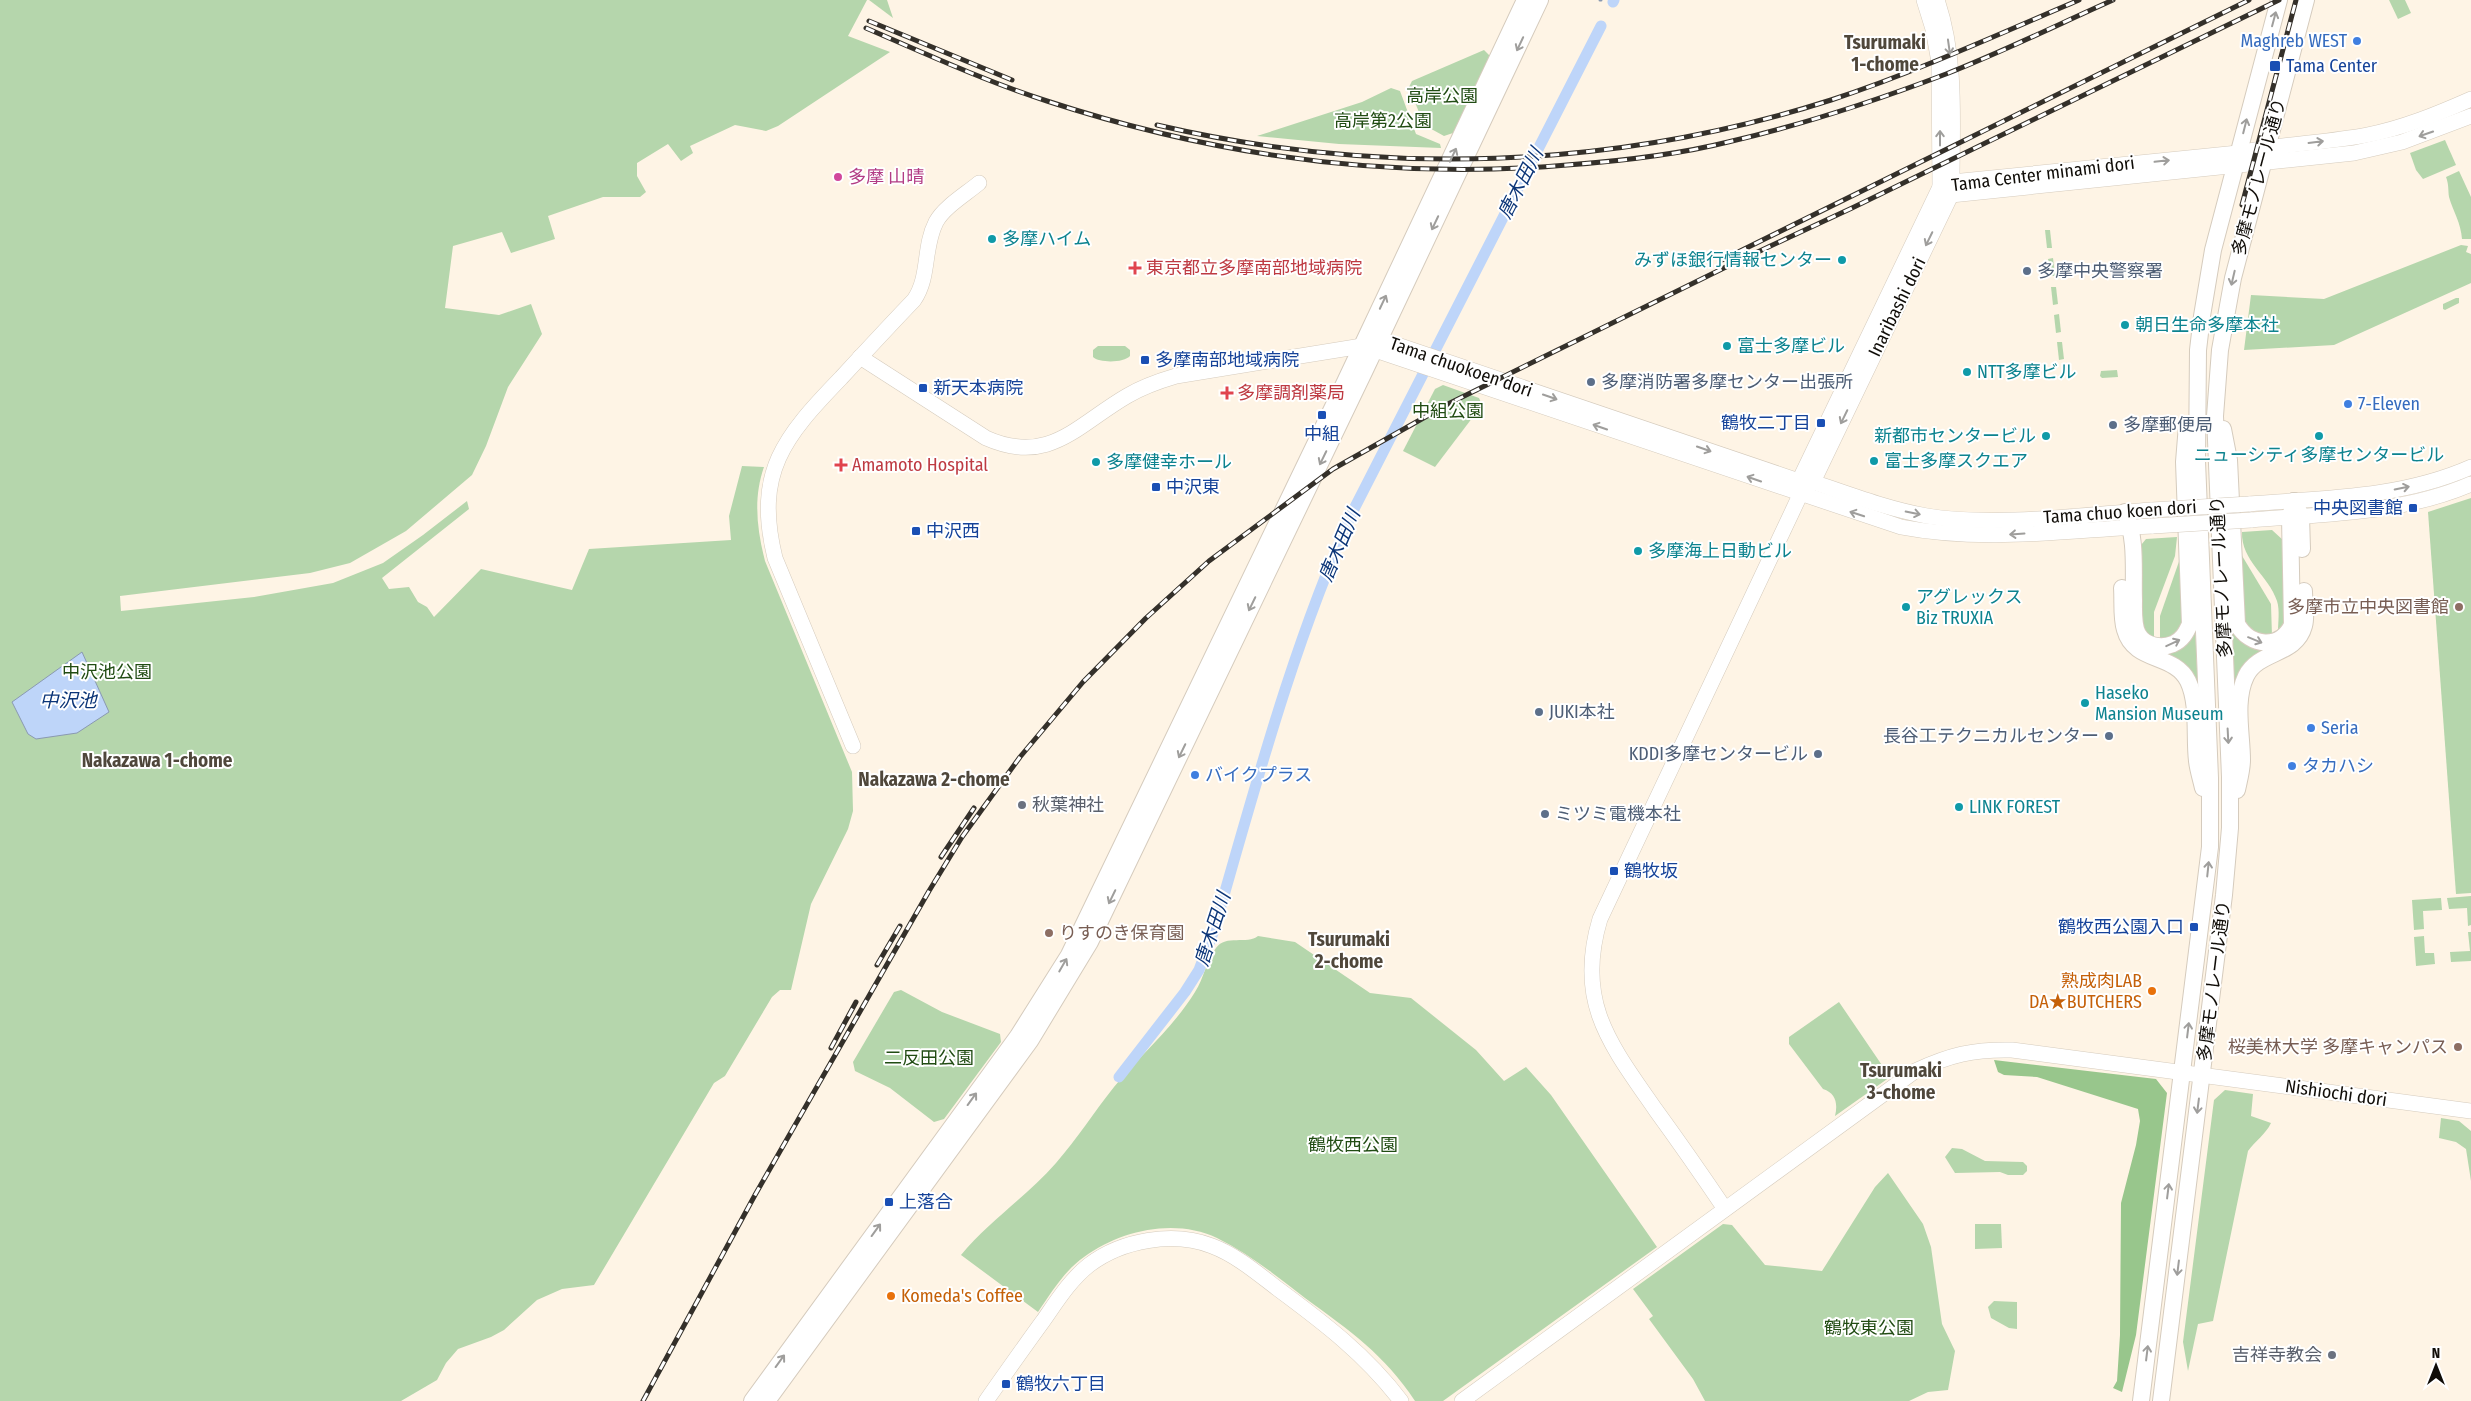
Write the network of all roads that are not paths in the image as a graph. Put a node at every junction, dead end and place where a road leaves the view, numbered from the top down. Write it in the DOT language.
graph roads {
  1 [pos="1525,0"];
  2 [pos="1540,0"];
  3 [pos="1924,0"];
  4 [pos="1937,0"];
  5 [pos="2279,0"];
  6 [pos="2306,0"];
  7 [pos="2471,99"];
  8 [pos="2471,116"];
  9 [pos="2265,155"];
  10 [pos="2237,159"];
  11 [pos="978,182"];
  12 [pos="1948,188"];
  13 [pos="1372,345"];
  14 [pos="860,357"];
  15 [pos="2196,391"];
  16 [pos="2216,392"];
  17 [pos="2471,467"];
  18 [pos="2471,484"];
  19 [pos="1804,486"];
  20 [pos="2294,500"];
  21 [pos="2125,512"];
  22 [pos="2295,516"];
  23 [pos="2126,527"];
  24 [pos="853,746"];
  25 [pos="2211,827"];
  26 [pos="2230,828"];
  27 [pos="2183,1072"];
  28 [pos="2202,1075"];
  29 [pos="2471,1111"];
  30 [pos="1726,1209"];
  31 [pos="752,1401"];
  32 [pos="767,1401"];
  33 [pos="986,1401"];
  34 [pos="1401,1401"];
  35 [pos="1462,1401"];
  36 [pos="2141,1401"];
  37 [pos="2161,1401"];
  13 -- 1 [label="main road, one-way"];
  2 -- 13 [label="main road, one-way"];
  12 -- 3 [label="street, Inaribashi dori, one-way"];
  4 -- 12 [label="street, Inaribashi dori, one-way"];
  10 -- 5 [label="main road, 多摩モノレール通り, one-way"];
  6 -- 9 [label="main road, 多摩モノレール通り"];
  9 -- 7 [label="street, Tama Center minami dori, one-way"];
  8 -- 9 [label="street, Tama Center minami dori, one-way"];
  9 -- 10 [label="street, Tama Center minami dori"];
  9 -- 16 [label="main road, 多摩モノレール通り, one-way"];
  10 -- 12 [label="street, Tama Center minami dori"];
  10 -- 15 [label="main road, 多摩モノレール通り"];
  11 -- 14 [label="street"];
  12 -- 19 [label="street, Inaribashi dori"];
  13 -- 14 [label="street"];
  13 -- 19 [label="street, Tama chuokoen dori"];
  31 -- 13 [label="main road, one-way"];
  13 -- 32 [label="main road, one-way"];
  14 -- 24 [label="street"];
  23 -- 15 [label="main road, one-way"];
  15 -- 25 [label="main road, 多摩モノレール通り"];
  16 -- 22 [label="main road, one-way"];
  16 -- 26 [label="main road, 多摩モノレール通り, one-way"];
  20 -- 17 [label="street, Tama chuo koen dori, one-way"];
  18 -- 22 [label="street, Tama chuo koen dori"];
  19 -- 21 [label="street, Tama chuo koen dori, one-way"];
  23 -- 19 [label="street, Tama chuo koen dori, one-way"];
  19 -- 30 [label="street, Inaribashi dori"];
  20 -- 21 [label="street, Tama chuo koen dori, bridge"];
  20 -- 22 [label="main road"];
  21 -- 23 [label="main road"];
  22 -- 23 [label="street, Tama chuo koen dori, bridge"];
  22 -- 26 [label="main road"];
  23 -- 25 [label="main road"];
  27 -- 25 [label="main road, 多摩モノレール通り, one-way"];
  26 -- 28 [label="main road, 多摩モノレール通り"];
  27 -- 28 [label="street, Nishiochi dori"];
  27 -- 30 [label="street, Nishiochi dori"];
  36 -- 27 [label="main road, 多摩モノレール通り, one-way"];
  28 -- 29 [label="street, Nishiochi dori"];
  28 -- 37 [label="main road, 多摩モノレール通り, one-way"];
  30 -- 35 [label="street, Nishiochi dori"];
  33 -- 34 [label="street"];
}
